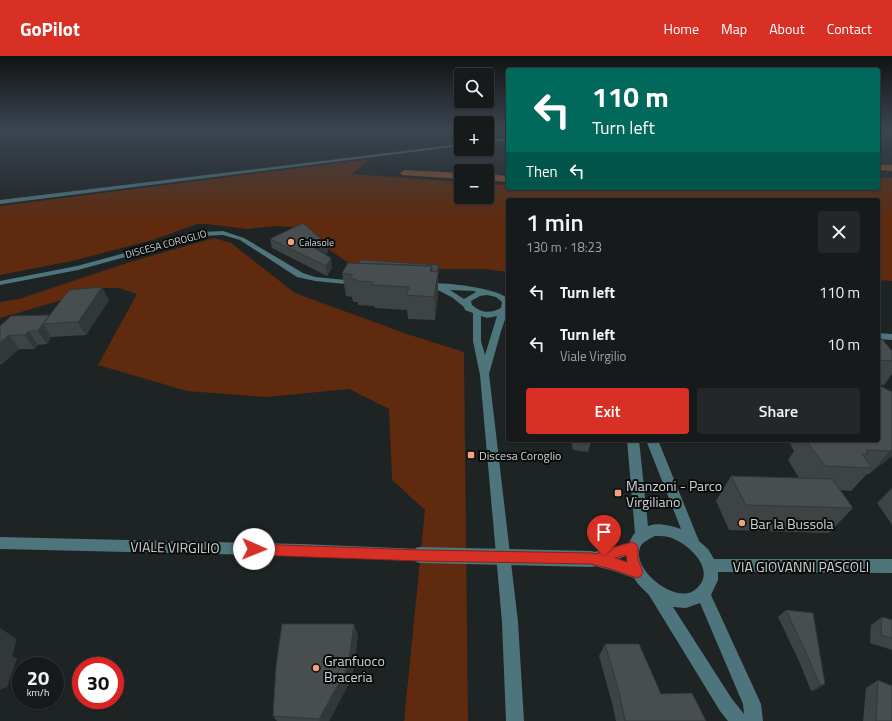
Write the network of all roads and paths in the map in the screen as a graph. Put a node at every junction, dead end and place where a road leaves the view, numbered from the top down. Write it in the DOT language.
graph roads {
  1 [pos="339,160"];
  2 [pos="0,202"];
  3 [pos="0,283"];
  4 [pos="361,283"];
  5 [pos="493,294"];
  6 [pos="468,308"];
  7 [pos="505,308"];
  8 [pos="477,313"];
  9 [pos="880,336"];
  10 [pos="892,337"];
  11 [pos="484,375"];
  12 [pos="633,442"];
  13 [pos="653,442"];
  14 [pos="642,534"];
  15 [pos="0,543"];
  16 [pos="695,546"];
  17 [pos="632,548"];
  18 [pos="591,558"];
  19 [pos="710,566"];
  20 [pos="892,566"];
  21 [pos="637,572"];
  22 [pos="655,591"];
  23 [pos="703,594"];
  24 [pos="515,721"];
  25 [pos="739,721"];
  26 [pos="754,721"];
  1 -- 2 [label="street"];
  3 -- 4 [label="street, DISCESA COROGLIO"];
  5 -- 6 [label="street"];
  5 -- 6 [label="street"];
  5 -- 7 [label="street"];
  6 -- 8 [label="street"];
  7 -- 8 [label="street"];
  7 -- 11 [label="street"];
  8 -- 11 [label="street"];
  9 -- 10 [label="street"];
  11 -- 24 [label="street"];
  12 -- 14 [label="street"];
  13 -- 16 [label="street"];
  14 -- 16 [label="street"];
  14 -- 17 [label="street"];
  15 -- 18 [label="street, VIALE VIRGILIO, bridge"];
  16 -- 19 [label="street"];
  17 -- 18 [label="street, VIALE VIRGILIO"];
  17 -- 21 [label="street"];
  18 -- 21 [label="street, VIALE VIRGILIO"];
  19 -- 20 [label="street, VIA GIOVANNI PASCOLI"];
  19 -- 23 [label="street"];
  21 -- 22 [label="street"];
  22 -- 23 [label="street"];
  22 -- 25 [label="street"];
  23 -- 26 [label="street"];
}
